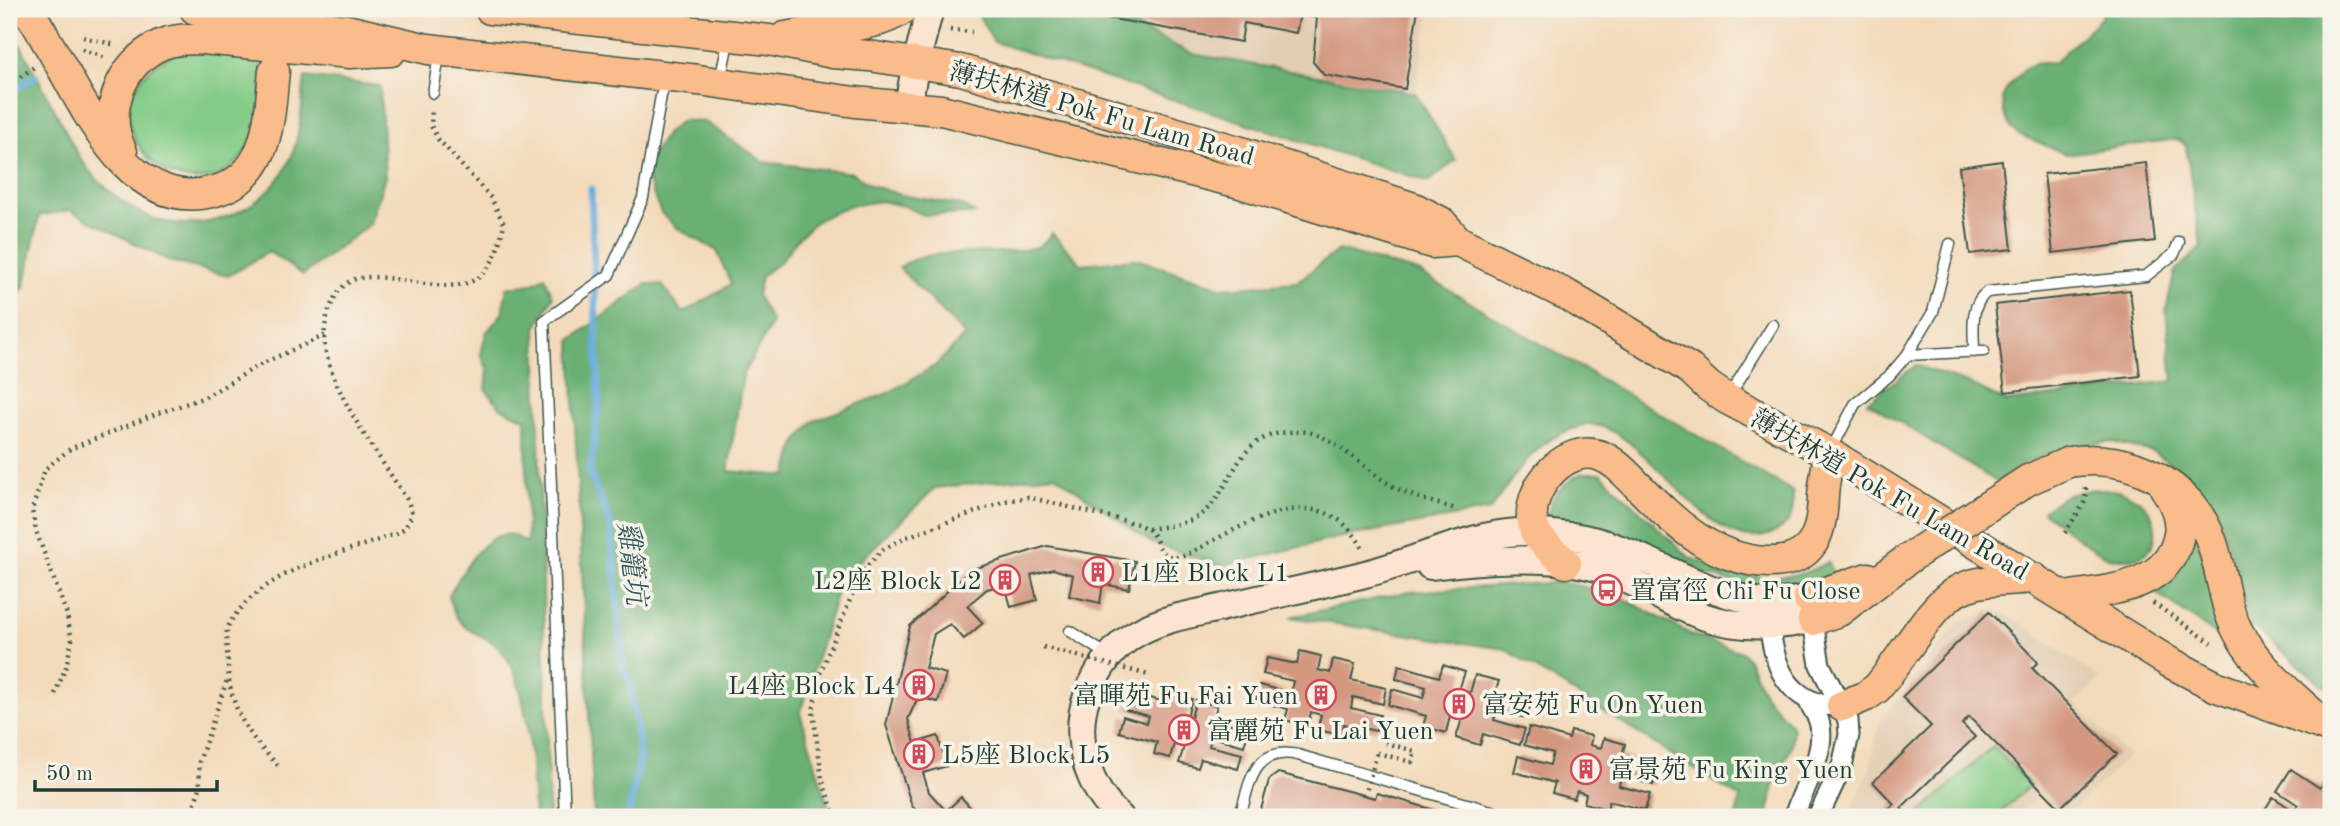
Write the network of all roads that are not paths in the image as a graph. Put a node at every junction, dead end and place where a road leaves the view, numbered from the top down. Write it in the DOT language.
graph roads {
  1 [pos="25,9"];
  2 [pos="195,9"];
  3 [pos="490,9"];
  4 [pos="903,9"];
  5 [pos="930,9"];
  6 [pos="729,37"];
  7 [pos="769,40"];
  8 [pos="434,50"];
  9 [pos="916,63"];
  10 [pos="274,71"];
  11 [pos="667,76"];
  12 [pos="719,83"];
  13 [pos="433,93"];
  14 [pos="908,106"];
  15 [pos="135,172"];
  16 [pos="1458,242"];
  17 [pos="2179,242"];
  18 [pos="1950,244"];
  19 [pos="1773,325"];
  20 [pos="1907,355"];
  21 [pos="1727,398"];
  22 [pos="1829,453"];
  23 [pos="2153,475"];
  24 [pos="1536,533"];
  25 [pos="1566,564"];
  26 [pos="1366,565"];
  27 [pos="2034,578"];
  28 [pos="2064,597"];
  29 [pos="1811,609"];
  30 [pos="1769,614"];
  31 [pos="1070,631"];
  32 [pos="1109,656"];
  33 [pos="1809,702"];
  34 [pos="1842,706"];
  35 [pos="2328,727"];
  36 [pos="565,817"];
  37 [pos="1120,817"];
  38 [pos="1240,817"];
  39 [pos="1512,817"];
  40 [pos="1794,817"];
  41 [pos="1818,817"];
  1 -- 15 [label="main road"];
  2 -- 8 [label="main road"];
  3 -- 6 [label="main road, 薄扶林道 Pok Fu Lam Road"];
  4 -- 7 [label="main road"];
  5 -- 9 [label="street"];
  6 -- 7 [label="main road, 薄扶林道 Pok Fu Lam Road"];
  6 -- 12 [label="lane"];
  7 -- 9 [label="main road, 薄扶林道 Pok Fu Lam Road"];
  8 -- 11 [label="main road, 薄扶林道 Pok Fu Lam Road"];
  8 -- 13 [label="lane"];
  8 -- 15 [label="main road"];
  9 -- 14 [label="street"];
  9 -- 16 [label="main road, 薄扶林道 Pok Fu Lam Road"];
  10 -- 15 [label="main road"];
  11 -- 12 [label="main road, 薄扶林道 Pok Fu Lam Road"];
  11 -- 36 [label="lane"];
  12 -- 14 [label="main road, 薄扶林道 Pok Fu Lam Road"];
  14 -- 16 [label="main road, 薄扶林道 Pok Fu Lam Road"];
  16 -- 21 [label="main road, 薄扶林道 Pok Fu Lam Road"];
  17 -- 20 [label="lane"];
  18 -- 20 [label="lane"];
  19 -- 21 [label="lane"];
  20 -- 22 [label="lane"];
  21 -- 22 [label="main road, 薄扶林道 Pok Fu Lam Road"];
  22 -- 24 [label="main road"];
  22 -- 27 [label="main road, 薄扶林道 Pok Fu Lam Road"];
  23 -- 28 [label="main road"];
  23 -- 29 [label="main road, bridge"];
  23 -- 35 [label="main road"];
  24 -- 25 [label="main road"];
  24 -- 26 [label="street"];
  24 -- 30 [label="street"];
  25 -- 26 [label="street"];
  25 -- 30 [label="street"];
  26 -- 32 [label="street"];
  27 -- 28 [label="main road, 薄扶林道 Pok Fu Lam Road"];
  27 -- 34 [label="main road"];
  28 -- 35 [label="main road, 薄扶林道 Pok Fu Lam Road"];
  29 -- 30 [label="street"];
  29 -- 34 [label="street"];
  30 -- 33 [label="street"];
  31 -- 32 [label="lane"];
  32 -- 37 [label="street"];
  33 -- 34 [label="street"];
  33 -- 40 [label="street"];
  34 -- 41 [label="street"];
  38 -- 39 [label="lane"];
}
